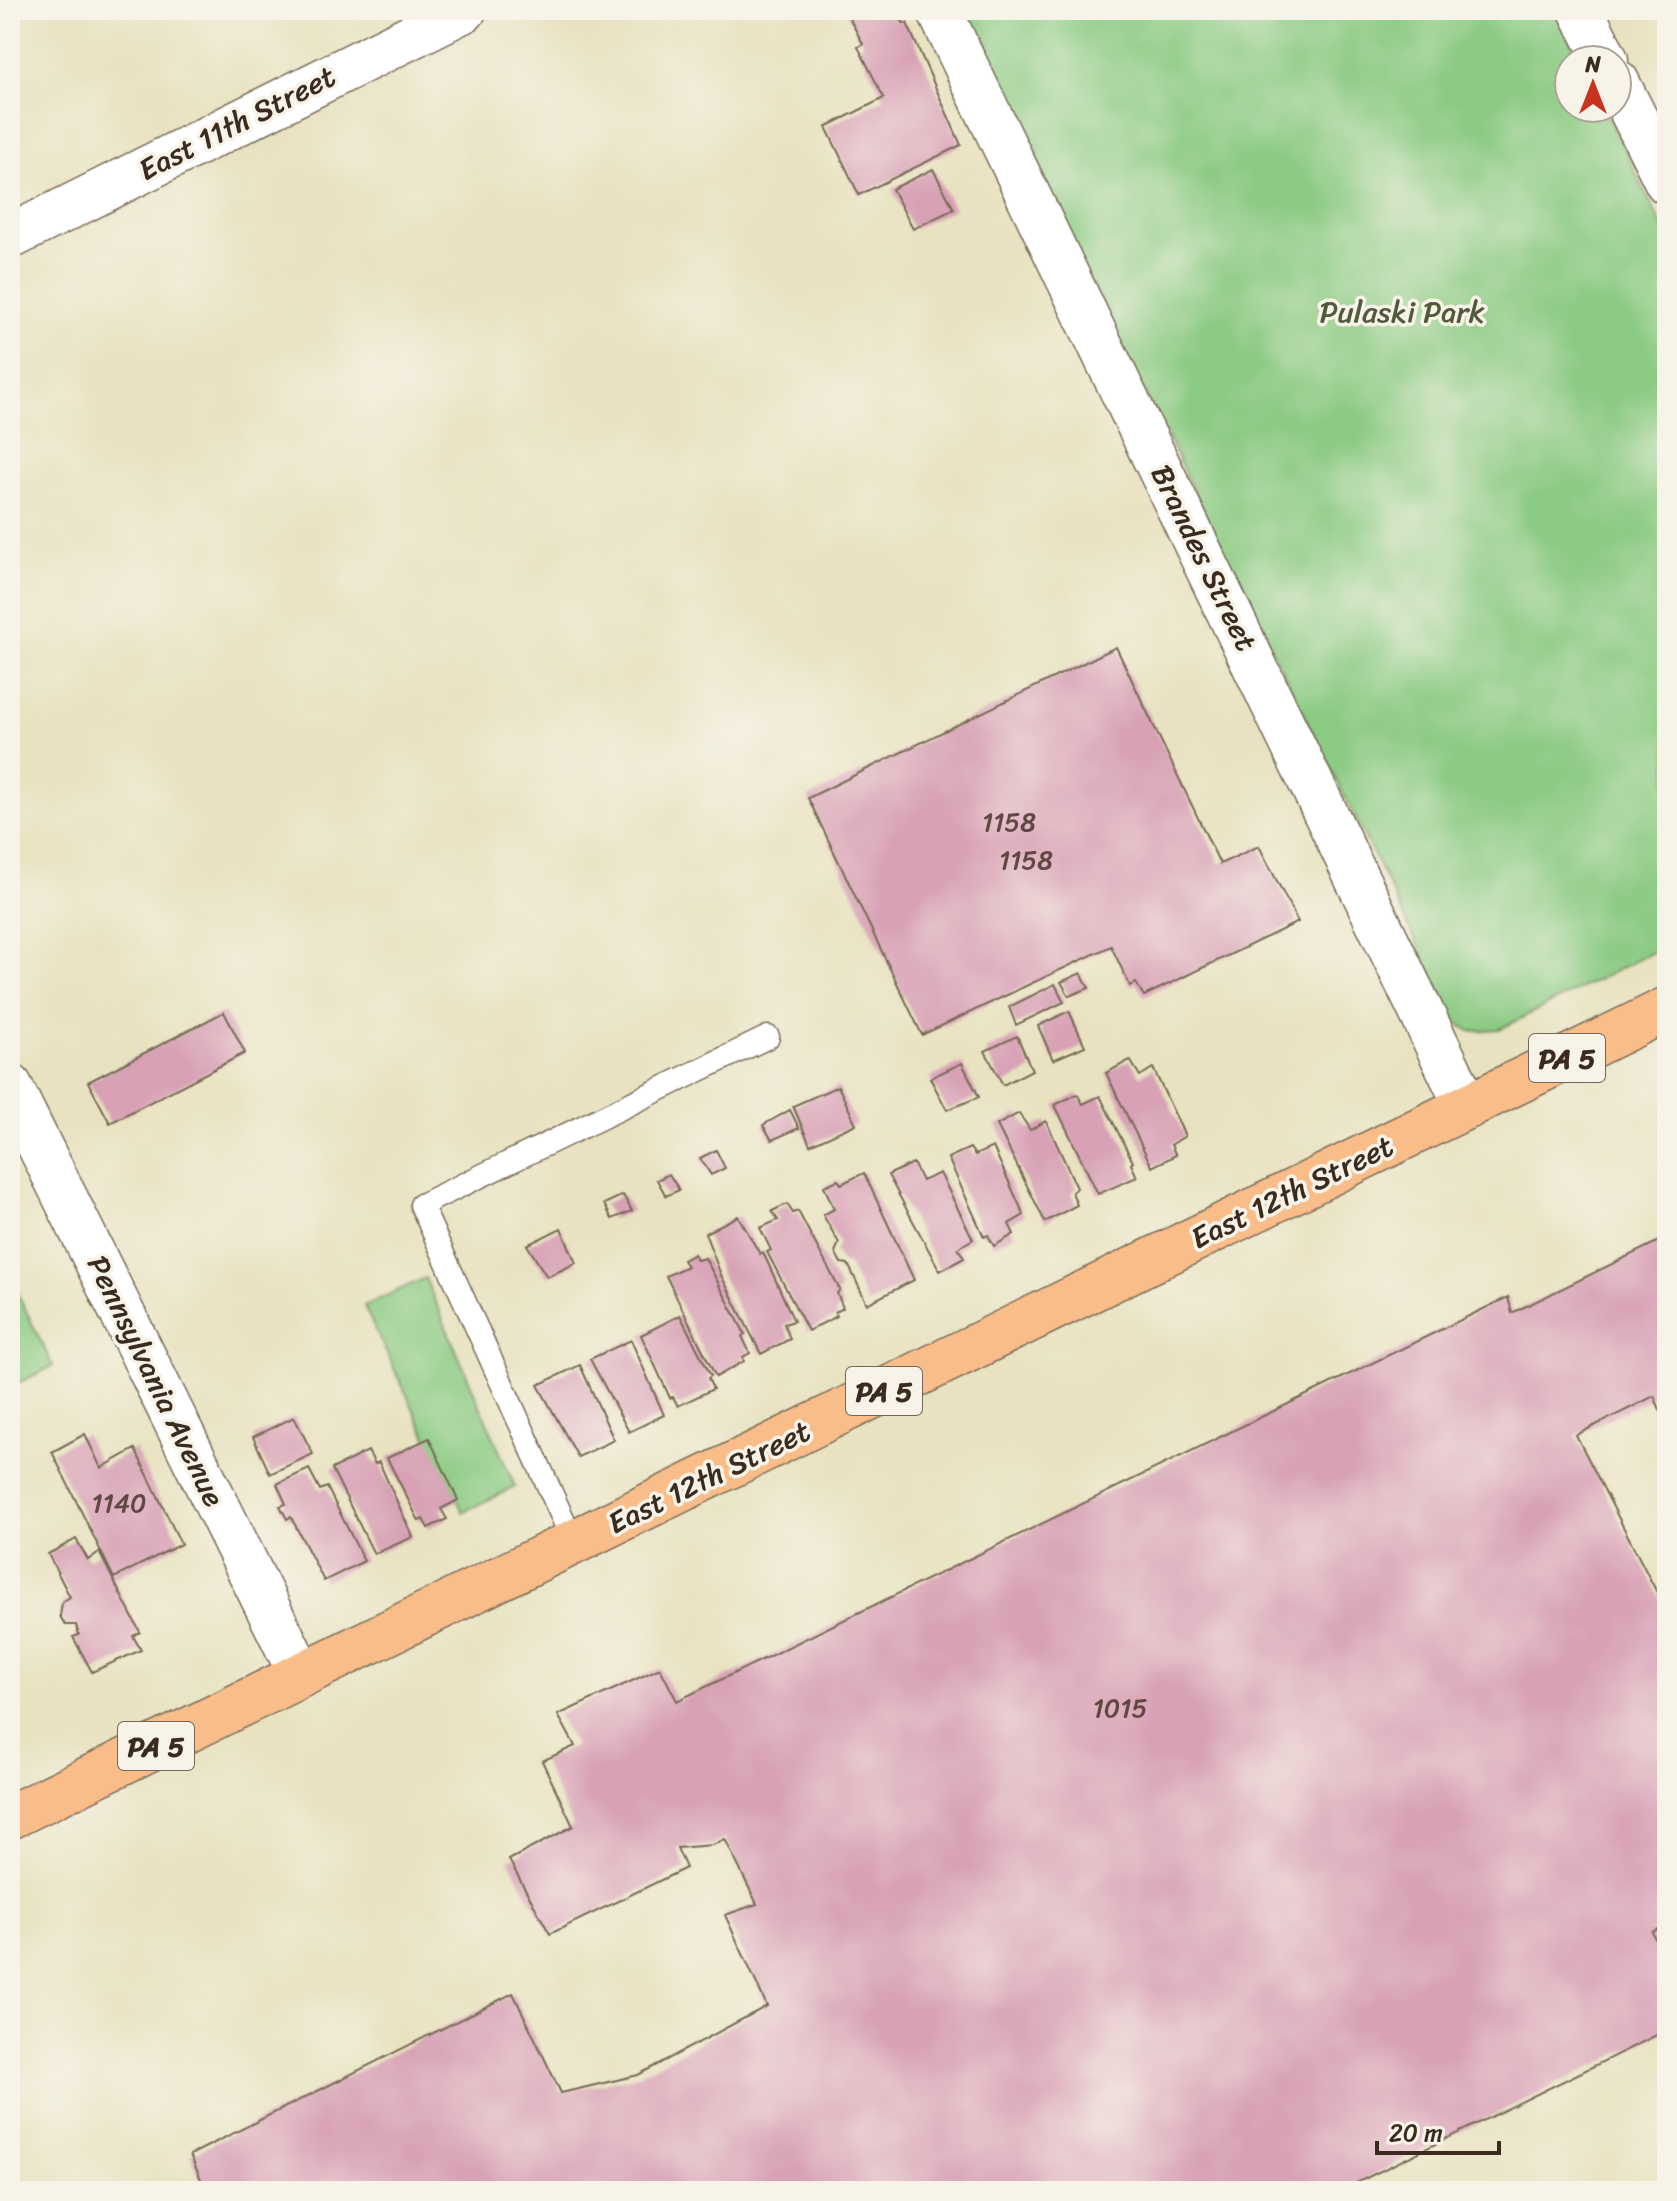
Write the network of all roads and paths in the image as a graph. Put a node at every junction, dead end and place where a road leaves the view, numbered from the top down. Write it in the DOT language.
graph roads {
  1 [pos="464,10"];
  2 [pos="939,10"];
  3 [pos="1581,10"];
  4 [pos="1598,44"];
  5 [pos="1633,114"];
  6 [pos="1667,182"];
  7 [pos="10,237"];
  8 [pos="1667,1009"];
  9 [pos="768,1037"];
  10 [pos="10,1086"];
  11 [pos="1467,1107"];
  12 [pos="574,1543"];
  13 [pos="301,1675"];
  14 [pos="10,1817"];
  1 -- 7 [label="street, East 11th Street"];
  2 -- 11 [label="street, Brandes Street"];
  3 -- 4 [label="street"];
  5 -- 6 [label="street"];
  8 -- 11 [label="main road, East 12th Street / PA 5"];
  9 -- 12 [label="lane"];
  10 -- 13 [label="street, Pennsylvania Avenue"];
  11 -- 12 [label="main road, East 12th Street / PA 5"];
  12 -- 13 [label="main road, East 12th Street / PA 5"];
  13 -- 14 [label="main road, East 12th Street / PA 5"];
}
